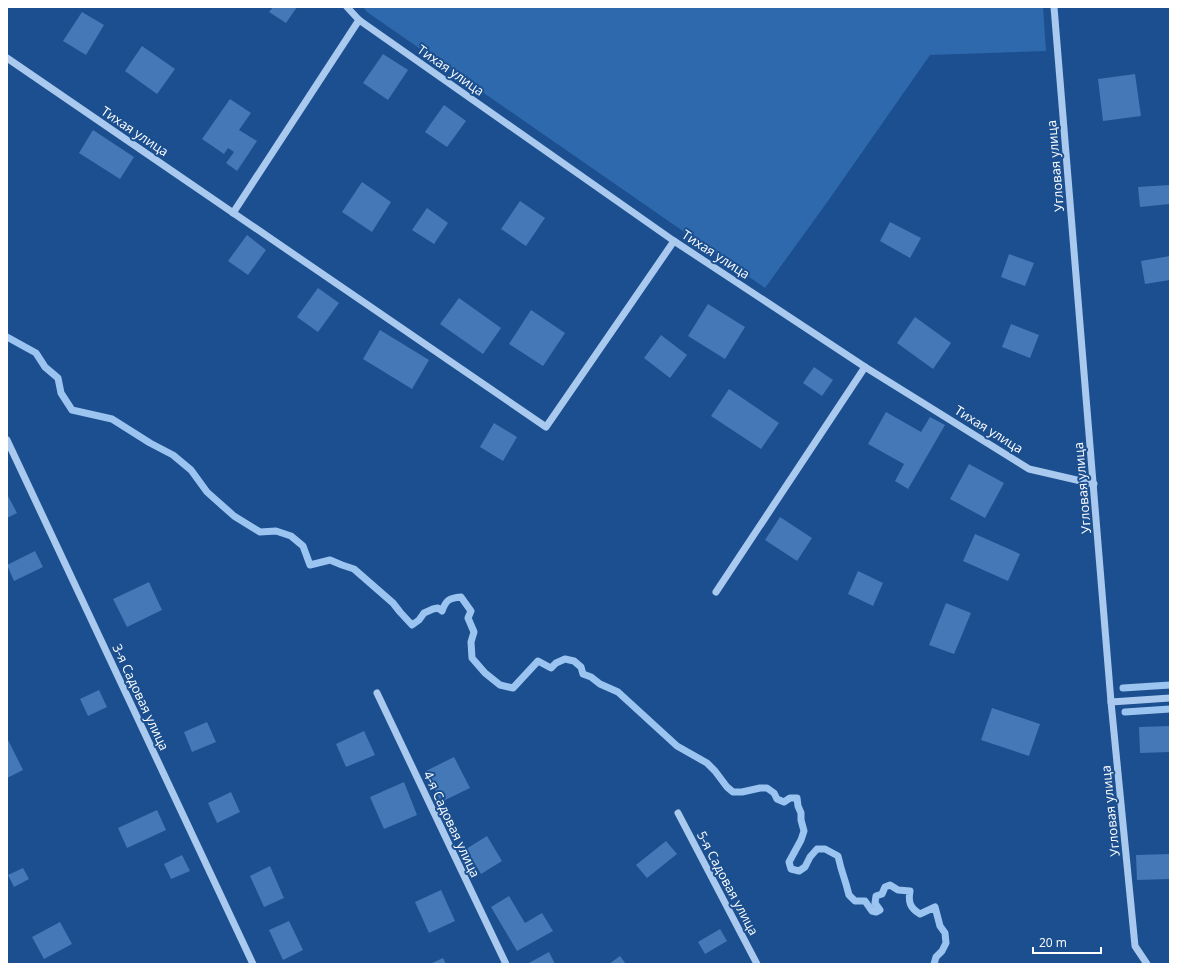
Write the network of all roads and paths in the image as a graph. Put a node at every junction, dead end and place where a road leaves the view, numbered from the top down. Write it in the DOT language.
graph roads {
  1 [pos="347,7"];
  2 [pos="1054,7"];
  3 [pos="359,20"];
  4 [pos="7,58"];
  5 [pos="233,213"];
  6 [pos="674,241"];
  7 [pos="865,367"];
  8 [pos="7,440"];
  9 [pos="1094,484"];
  10 [pos="716,592"];
  11 [pos="377,693"];
  12 [pos="1170,698"];
  13 [pos="1111,702"];
  14 [pos="678,813"];
  15 [pos="253,964"];
  16 [pos="506,964"];
  17 [pos="757,964"];
  18 [pos="1147,964"];
  1 -- 3 [label="street, Тихая улица"];
  2 -- 9 [label="street, Угловая улица"];
  3 -- 5 [label="street"];
  3 -- 6 [label="street, Тихая улица"];
  4 -- 5 [label="street, Тихая улица"];
  5 -- 6 [label="street, Тихая улица"];
  6 -- 7 [label="street, Тихая улица"];
  7 -- 9 [label="street, Тихая улица"];
  7 -- 10 [label="street"];
  8 -- 15 [label="street, 3-я Садовая улица"];
  9 -- 13 [label="street, Угловая улица"];
  11 -- 16 [label="street, 4-я Садовая улица"];
  12 -- 13 [label="street"];
  13 -- 18 [label="street, Угловая улица"];
  14 -- 17 [label="street, 5-я Садовая улица"];
}
